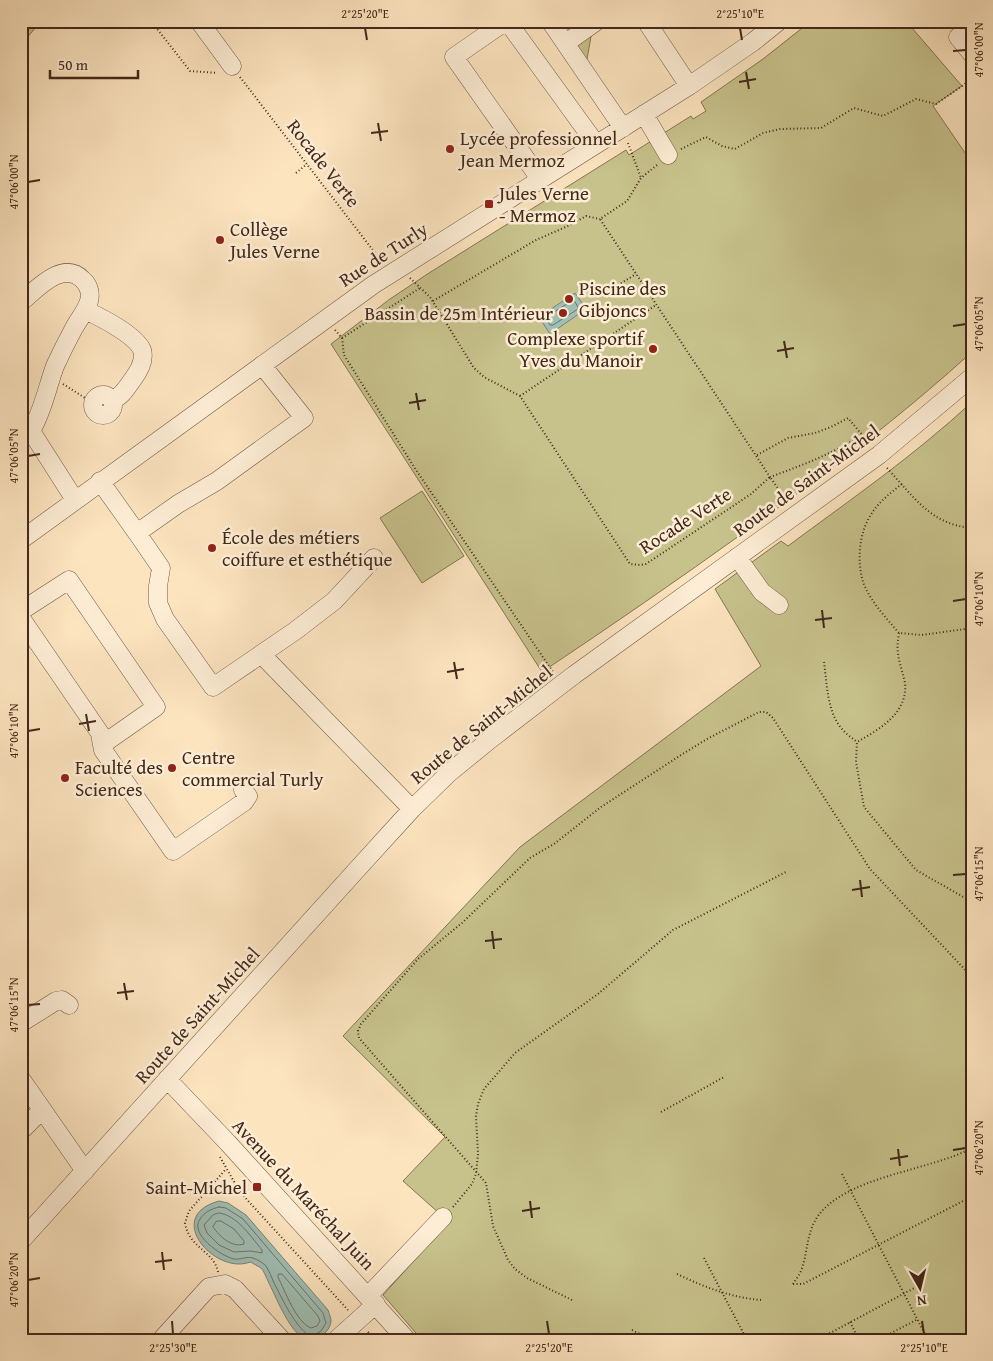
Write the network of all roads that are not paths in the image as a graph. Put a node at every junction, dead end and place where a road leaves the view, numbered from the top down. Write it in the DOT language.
graph roads {
  1 [pos="199,21"];
  2 [pos="507,21"];
  3 [pos="550,21"];
  4 [pos="597,21"];
  5 [pos="646,21"];
  6 [pos="779,21"];
  7 [pos="972,26"];
  8 [pos="566,43"];
  9 [pos="972,54"];
  10 [pos="234,70"];
  11 [pos="689,86"];
  12 [pos="644,114"];
  13 [pos="622,128"];
  14 [pos="596,144"];
  15 [pos="668,155"];
  16 [pos="540,179"];
  17 [pos="21,302"];
  18 [pos="86,310"];
  19 [pos="262,365"];
  20 [pos="972,377"];
  21 [pos="93,403"];
  22 [pos="26,430"];
  23 [pos="100,481"];
  24 [pos="75,500"];
  25 [pos="137,533"];
  26 [pos="21,540"];
  27 [pos="737,557"];
  28 [pos="374,558"];
  29 [pos="779,605"];
  30 [pos="21,611"];
  31 [pos="21,618"];
  32 [pos="261,654"];
  33 [pos="100,734"];
  34 [pos="243,790"];
  35 [pos="412,809"];
  36 [pos="69,1005"];
  37 [pos="21,1023"];
  38 [pos="21,1079"];
  39 [pos="167,1079"];
  40 [pos="42,1110"];
  41 [pos="21,1131"];
  42 [pos="85,1171"];
  43 [pos="443,1217"];
  44 [pos="21,1241"];
  45 [pos="372,1300"];
  46 [pos="161,1340"];
  47 [pos="282,1340"];
  48 [pos="336,1340"];
  49 [pos="407,1340"];
  1 -- 10 [label="street"];
  2 -- 14 [label="street"];
  2 -- 16 [label="street"];
  3 -- 8 [label="street"];
  4 -- 8 [label="street"];
  5 -- 11 [label="street"];
  6 -- 11 [label="street, Rue de Turly"];
  7 -- 9 [label="street"];
  8 -- 13 [label="street"];
  11 -- 12 [label="street, Rue de Turly"];
  12 -- 13 [label="street, Rue de Turly"];
  12 -- 15 [label="street"];
  13 -- 14 [label="street, Rue de Turly"];
  14 -- 16 [label="street, Rue de Turly"];
  16 -- 19 [label="street, Rue de Turly"];
  17 -- 18 [label="street"];
  18 -- 21 [label="street"];
  18 -- 22 [label="street"];
  19 -- 23 [label="street, Rue de Turly"];
  19 -- 25 [label="street"];
  20 -- 27 [label="street, Route de Saint-Michel"];
  22 -- 24 [label="street"];
  23 -- 24 [label="street, Rue de Turly"];
  23 -- 25 [label="street"];
  24 -- 26 [label="street, Rue de Turly"];
  25 -- 32 [label="street"];
  27 -- 29 [label="street"];
  27 -- 35 [label="street, Route de Saint-Michel"];
  28 -- 32 [label="street"];
  30 -- 33 [label="street"];
  31 -- 33 [label="street"];
  32 -- 35 [label="street"];
  33 -- 34 [label="street"];
  35 -- 39 [label="street, Route de Saint-Michel"];
  36 -- 37 [label="street"];
  38 -- 40 [label="street"];
  39 -- 42 [label="street, Route de Saint-Michel"];
  39 -- 45 [label="street, Avenue du Maréchal Juin"];
  40 -- 41 [label="street"];
  40 -- 42 [label="street"];
  42 -- 44 [label="street, Route de Saint-Michel"];
  43 -- 45 [label="street"];
  45 -- 48 [label="street"];
  45 -- 49 [label="street, Avenue du Maréchal Juin"];
  46 -- 47 [label="street"];
}
